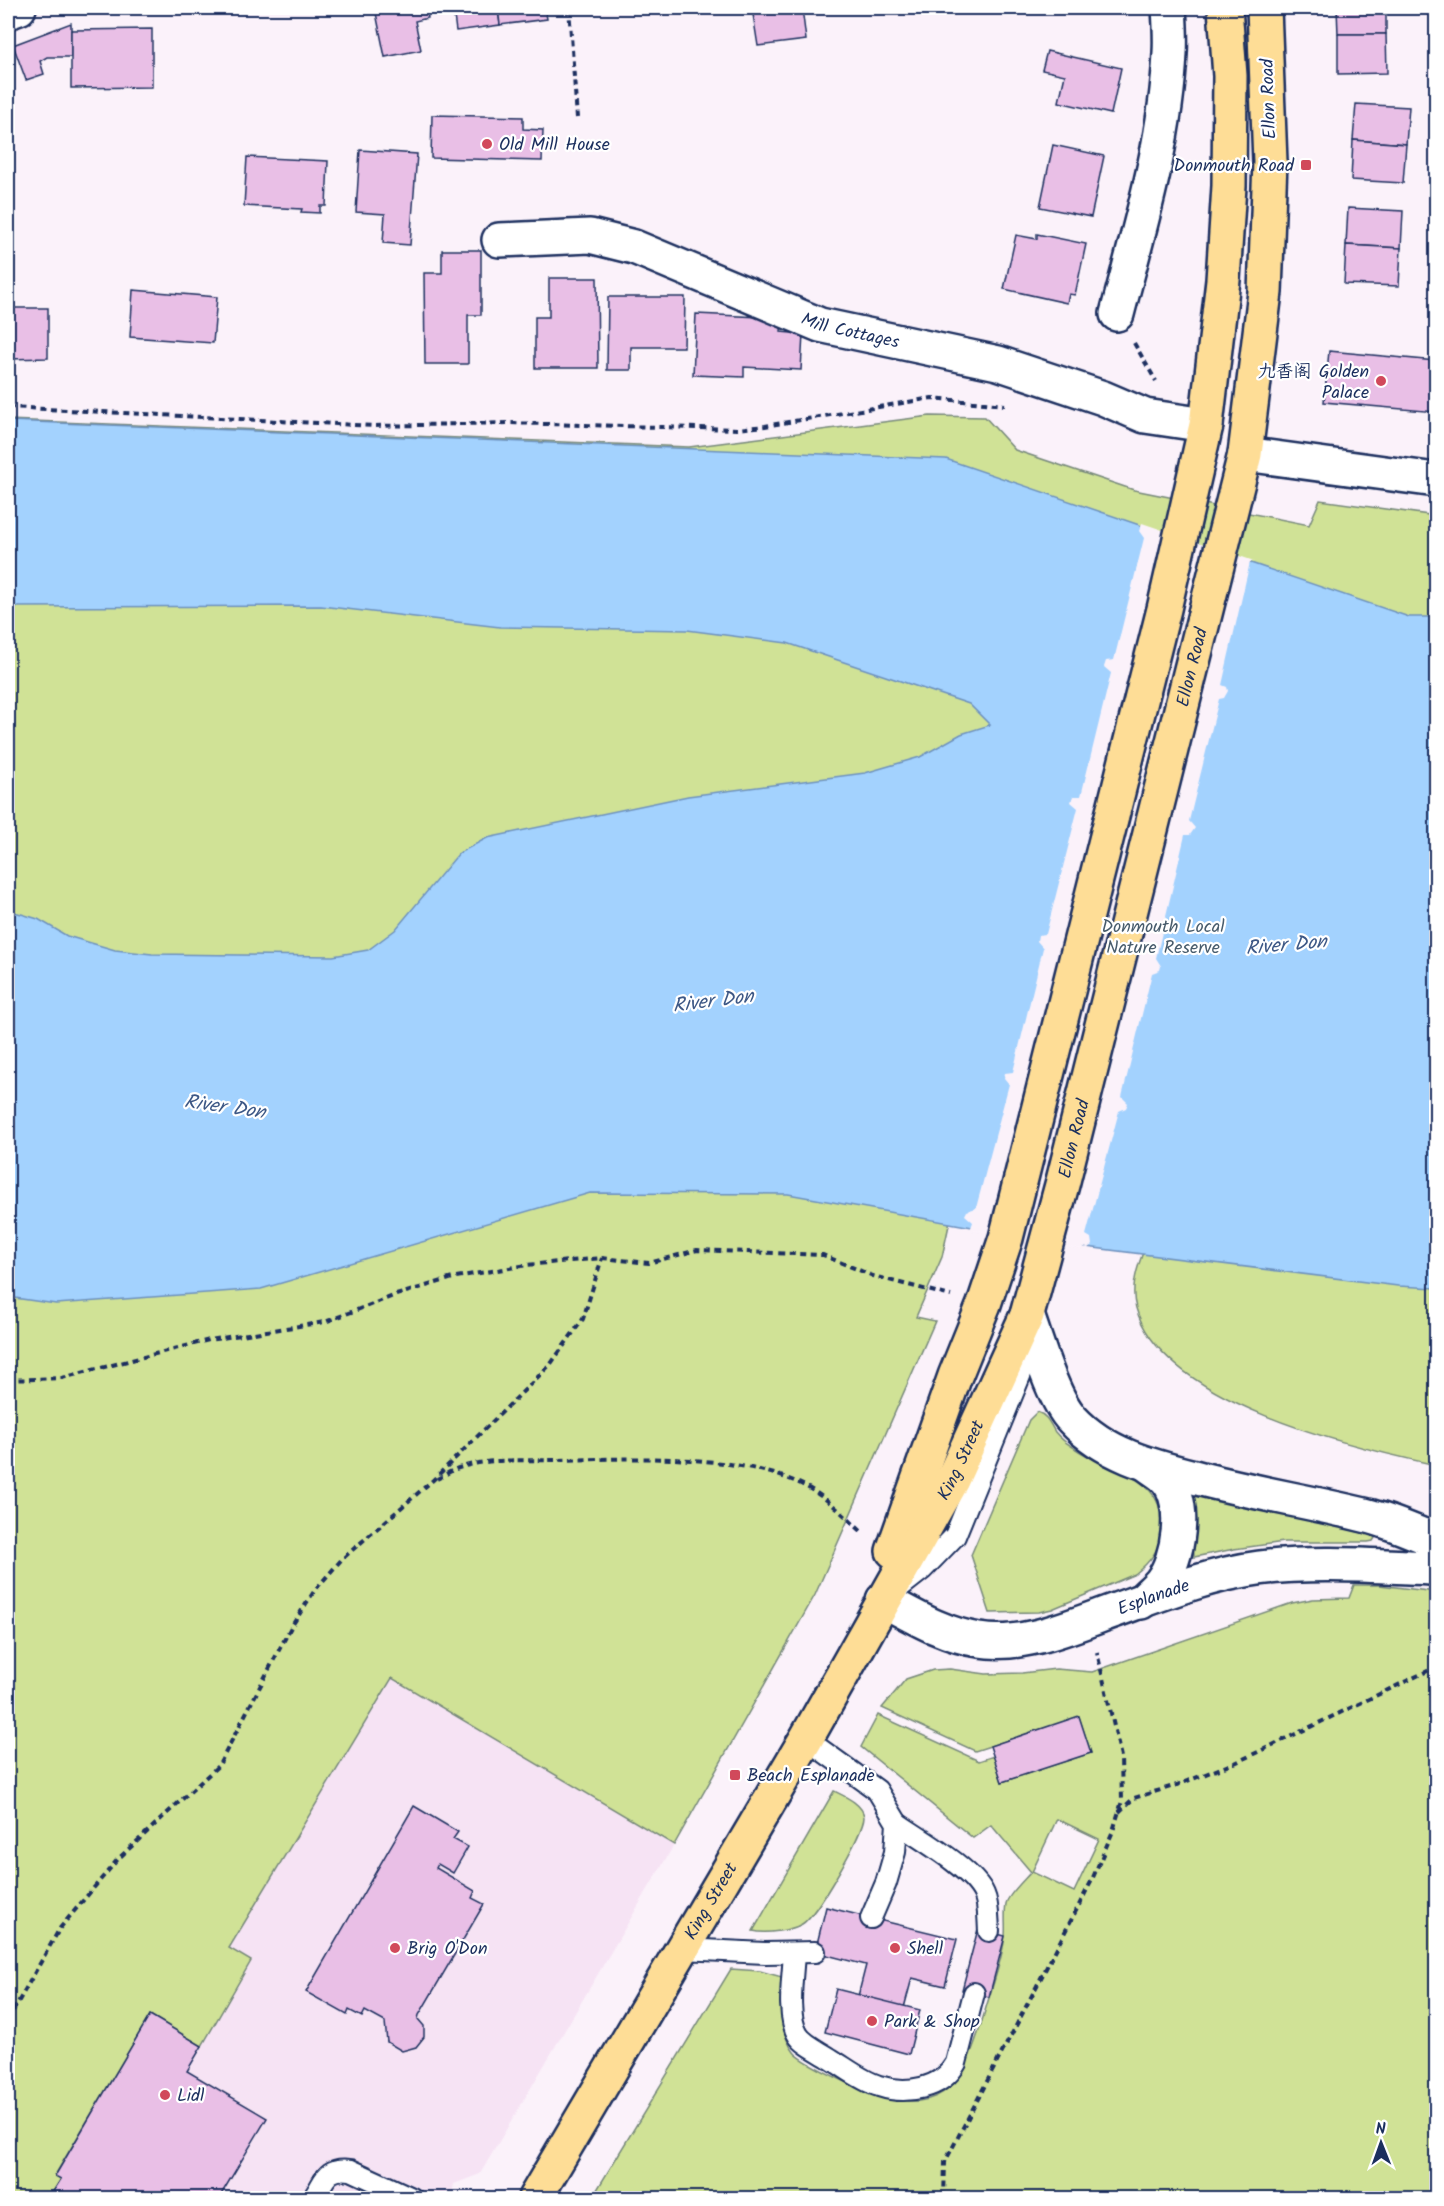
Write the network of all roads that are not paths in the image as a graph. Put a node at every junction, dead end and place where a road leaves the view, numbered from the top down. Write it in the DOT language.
graph roads {
  1 [pos="19,8"];
  2 [pos="1169,8"];
  3 [pos="1225,8"];
  4 [pos="1264,8"];
  5 [pos="8,12"];
  6 [pos="499,240"];
  7 [pos="1117,314"];
  8 [pos="1206,425"];
  9 [pos="1243,465"];
  10 [pos="1437,480"];
  11 [pos="984,1304"];
  12 [pos="1027,1315"];
  13 [pos="1148,1465"];
  14 [pos="1437,1541"];
  15 [pos="1437,1568"];
  16 [pos="883,1600"];
  17 [pos="1141,1602"];
  18 [pos="806,1739"];
  19 [pos="897,1823"];
  20 [pos="871,1918"];
  21 [pos="989,1931"];
  22 [pos="683,1949"];
  23 [pos="815,1952"];
  24 [pos="794,1953"];
  25 [pos="974,1993"];
  26 [pos="315,2198"];
  27 [pos="412,2199"];
  28 [pos="535,2199"];
  1 -- 5 [label="street"];
  2 -- 7 [label="street"];
  3 -- 8 [label="main road, Ellon Road"];
  4 -- 9 [label="main road, Ellon Road"];
  6 -- 8 [label="street, Mill Cottages"];
  8 -- 11 [label="main road, Ellon Road"];
  9 -- 10 [label="street"];
  9 -- 12 [label="main road, Ellon Road"];
  11 -- 16 [label="main road, King Street"];
  12 -- 13 [label="street"];
  12 -- 16 [label="main road, King Street"];
  13 -- 14 [label="street"];
  13 -- 17 [label="street"];
  15 -- 17 [label="street, Esplanade"];
  16 -- 17 [label="street, Esplanade"];
  16 -- 18 [label="main road, King Street"];
  18 -- 19 [label="lane"];
  18 -- 22 [label="main road, King Street"];
  19 -- 20 [label="lane"];
  19 -- 21 [label="lane"];
  22 -- 24 [label="lane"];
  22 -- 28 [label="main road, King Street"];
  23 -- 24 [label="lane"];
  24 -- 25 [label="lane"];
  26 -- 27 [label="lane"];
}
